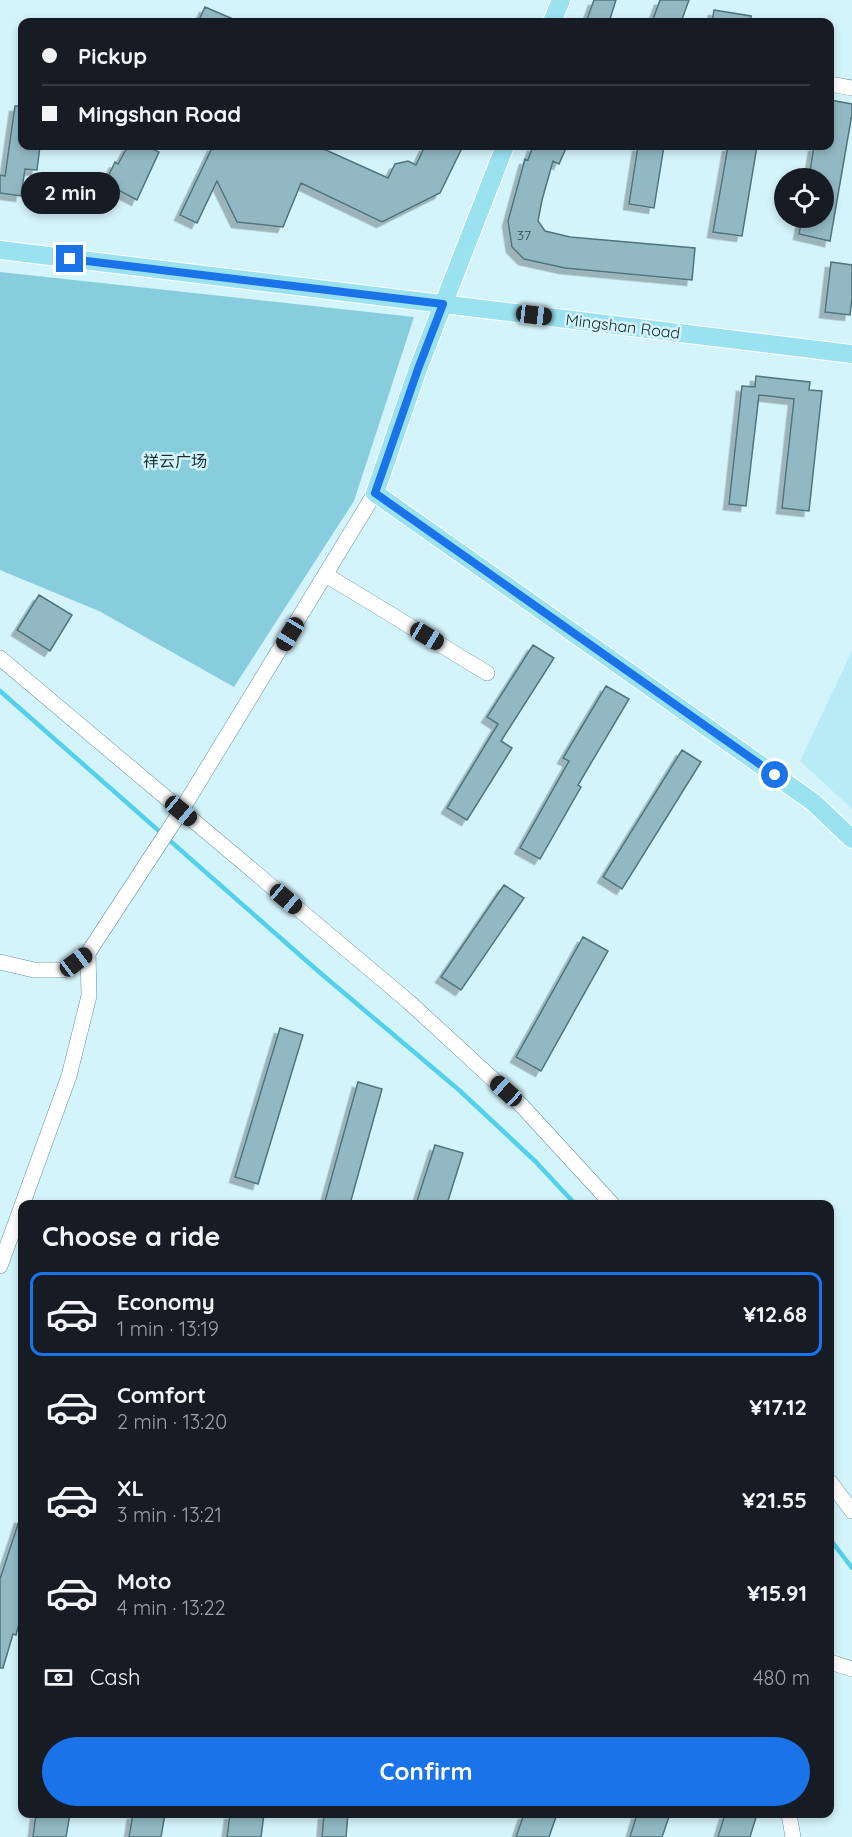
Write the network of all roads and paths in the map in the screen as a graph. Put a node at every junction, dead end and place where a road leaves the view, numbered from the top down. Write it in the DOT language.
graph roads {
  1 [pos="561,0"];
  2 [pos="554,18"];
  3 [pos="834,85"];
  4 [pos="852,88"];
  5 [pos="503,150"];
  6 [pos="0,250"];
  7 [pos="443,304"];
  8 [pos="852,354"];
  9 [pos="375,493"];
  10 [pos="326,575"];
  11 [pos="0,658"];
  12 [pos="487,673"];
  13 [pos="181,811"];
  14 [pos="852,839"];
  15 [pos="88,952"];
  16 [pos="0,962"];
  17 [pos="24,1200"];
  18 [pos="608,1200"];
  19 [pos="18,1216"];
  20 [pos="0,1266"];
  21 [pos="834,1487"];
  22 [pos="852,1510"];
  23 [pos="834,1663"];
  24 [pos="852,1669"];
  25 [pos="790,1818"];
  26 [pos="792,1837"];
  1 -- 2 [label="main road"];
  3 -- 4 [label="street"];
  5 -- 7 [label="main road"];
  6 -- 7 [label="main road, Mingshan Road"];
  7 -- 8 [label="main road, Mingshan Road"];
  7 -- 9 [label="main road"];
  9 -- 10 [label="street"];
  9 -- 14 [label="main road"];
  10 -- 12 [label="street"];
  10 -- 13 [label="street"];
  11 -- 13 [label="street"];
  13 -- 15 [label="street"];
  13 -- 18 [label="street"];
  15 -- 16 [label="street"];
  15 -- 17 [label="street"];
  19 -- 20 [label="street"];
  21 -- 22 [label="street"];
  23 -- 24 [label="street"];
  25 -- 26 [label="street"];
}
